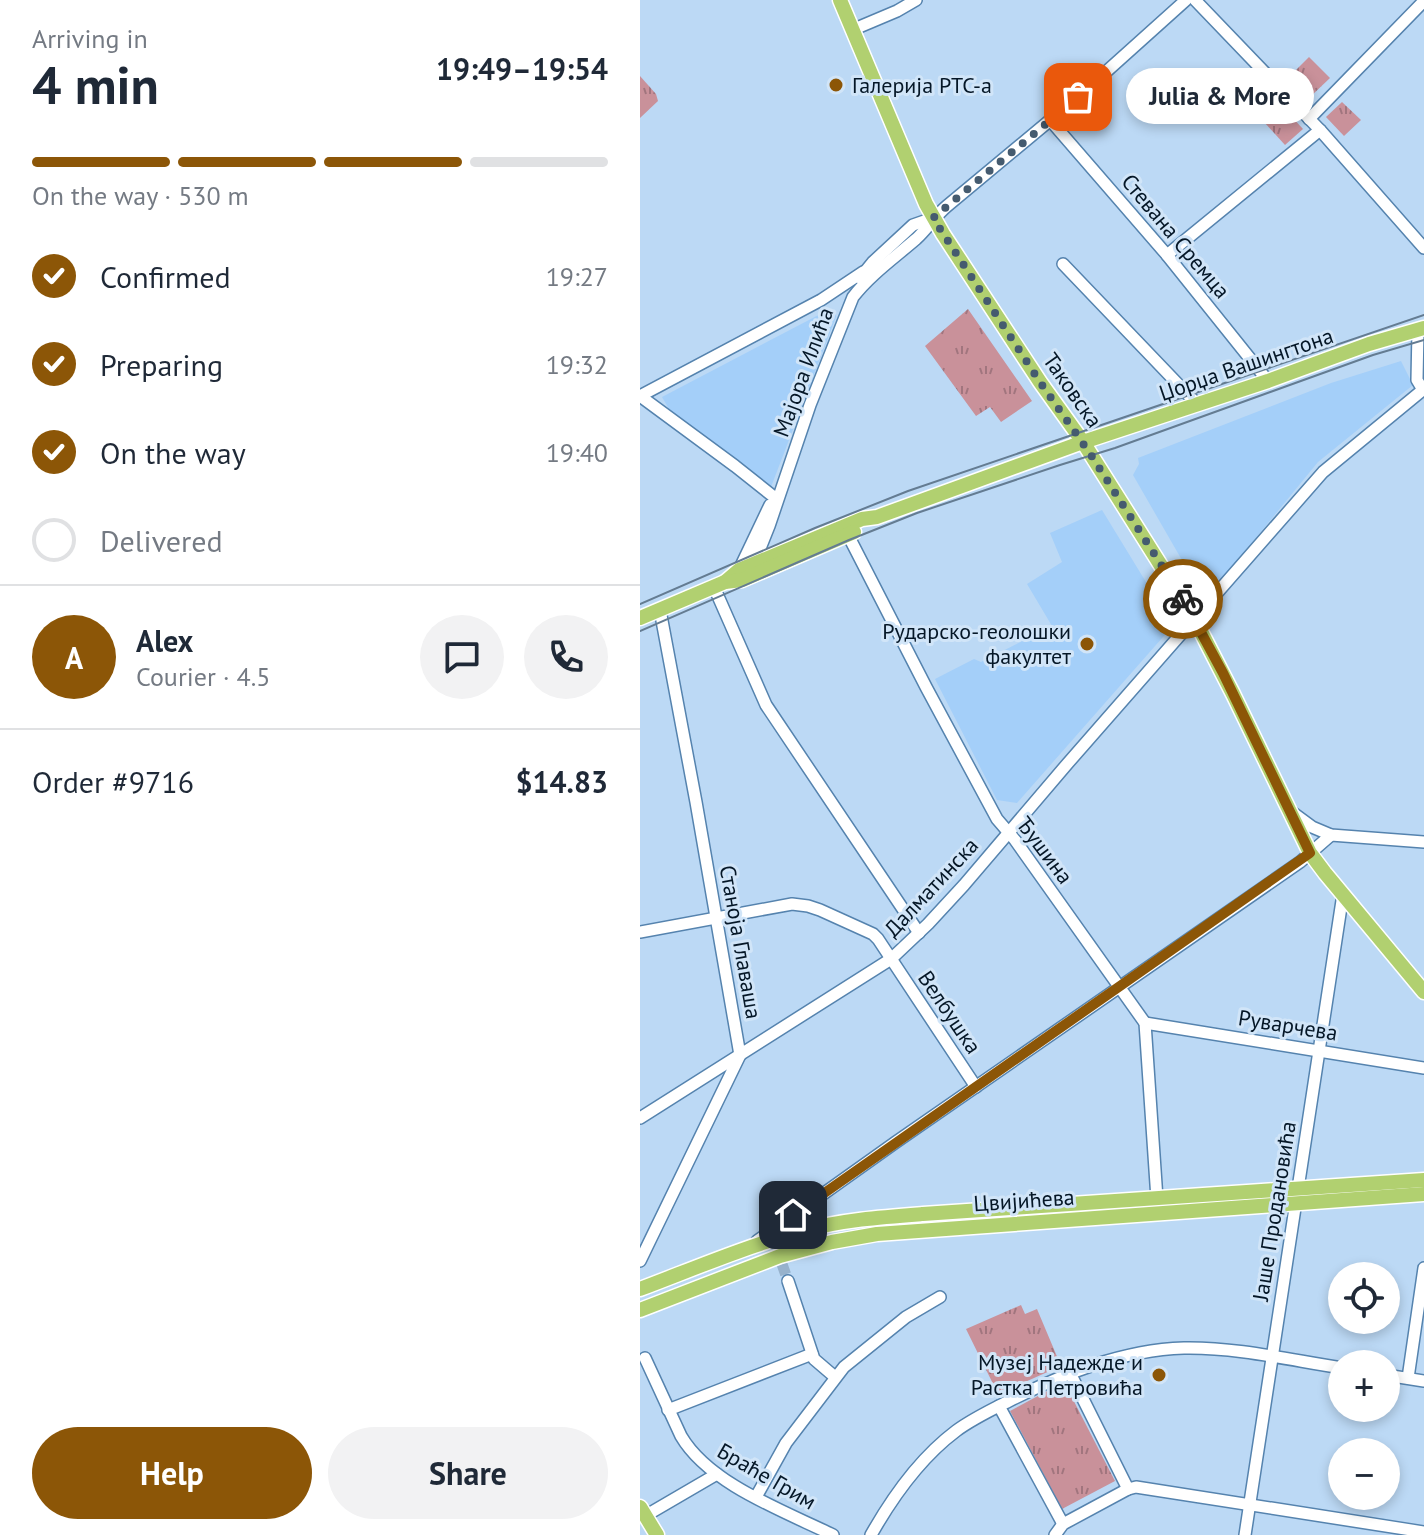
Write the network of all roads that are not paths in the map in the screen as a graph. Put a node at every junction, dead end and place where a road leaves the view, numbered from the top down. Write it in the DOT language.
graph roads {
  1 [pos="840,0"];
  2 [pos="916,0"];
  3 [pos="1186,0"];
  4 [pos="1195,0"];
  5 [pos="1422,3"];
  6 [pos="852,30"];
  7 [pos="1309,119"];
  8 [pos="1050,120"];
  9 [pos="1320,130"];
  10 [pos="933,218"];
  11 [pos="1424,248"];
  12 [pos="1167,255"];
  13 [pos="1063,264"];
  14 [pos="863,272"];
  15 [pos="821,300"];
  16 [pos="851,301"];
  17 [pos="1421,329"];
  18 [pos="1268,381"];
  19 [pos="1424,390"];
  20 [pos="640,396"];
  21 [pos="1197,404"];
  22 [pos="1083,442"];
  23 [pos="791,462"];
  24 [pos="774,497"];
  25 [pos="877,517"];
  26 [pos="848,535"];
  27 [pos="755,563"];
  28 [pos="739,570"];
  29 [pos="719,584"];
  30 [pos="660,610"];
  31 [pos="640,618"];
  32 [pos="1194,618"];
  33 [pos="1289,810"];
  34 [pos="1008,832"];
  35 [pos="1331,835"];
  36 [pos="1424,842"];
  37 [pos="1310,853"];
  38 [pos="1343,894"];
  39 [pos="716,918"];
  40 [pos="640,932"];
  41 [pos="919,933"];
  42 [pos="891,959"];
  43 [pos="1120,986"];
  44 [pos="1424,992"];
  45 [pos="1145,1023"];
  46 [pos="1318,1050"];
  47 [pos="740,1055"];
  48 [pos="1424,1068"];
  49 [pos="976,1087"];
  50 [pos="640,1118"];
  51 [pos="1424,1180"];
  52 [pos="1424,1194"];
  53 [pos="1297,1197"];
  54 [pos="1157,1199"];
  55 [pos="747,1248"];
  56 [pos="640,1261"];
  57 [pos="1424,1268"];
  58 [pos="788,1281"];
  59 [pos="640,1289"];
  60 [pos="940,1297"];
  61 [pos="640,1310"];
  62 [pos="812,1354"];
  63 [pos="1272,1357"];
  64 [pos="645,1358"];
  65 [pos="1328,1366"];
  66 [pos="1070,1373"];
  67 [pos="835,1377"];
  68 [pos="1400,1377"];
  69 [pos="1408,1378"];
  70 [pos="1424,1381"];
  71 [pos="999,1406"];
  72 [pos="668,1410"];
  73 [pos="717,1474"];
  74 [pos="1128,1489"];
  75 [pos="756,1497"];
  76 [pos="1250,1505"];
  77 [pos="643,1512"];
  78 [pos="1063,1524"];
  79 [pos="1424,1532"];
  80 [pos="657,1535"];
  81 [pos="833,1535"];
  82 [pos="871,1535"];
  83 [pos="1055,1535"];
  84 [pos="1245,1535"];
  1 -- 6 [label="main road, Таковска"];
  2 -- 6 [label="street"];
  3 -- 8 [label="street"];
  4 -- 7 [label="street"];
  5 -- 7 [label="street"];
  6 -- 10 [label="main road, Таковска"];
  7 -- 9 [label="street"];
  8 -- 10 [label="street"];
  8 -- 12 [label="street, Стевана Сремца"];
  9 -- 11 [label="street"];
  9 -- 12 [label="street"];
  10 -- 14 [label="street"];
  10 -- 16 [label="street"];
  10 -- 22 [label="main road, Таковска"];
  12 -- 18 [label="street, Стевана Сремца"];
  13 -- 21 [label="street"];
  14 -- 15 [label="street"];
  14 -- 16 [label="street, Мајора Илића"];
  15 -- 16 [label="street"];
  15 -- 20 [label="street"];
  16 -- 23 [label="street, Мајора Илића"];
  17 -- 18 [label="main road, Џорџа Вашингтона"];
  17 -- 19 [label="street"];
  18 -- 21 [label="main road, Џорџа Вашингтона"];
  19 -- 32 [label="street, Далматинска"];
  20 -- 24 [label="street"];
  21 -- 22 [label="main road, Џорџа Вашингтона"];
  22 -- 25 [label="main road, Џорџа Вашингтона"];
  22 -- 32 [label="main road, Таковска"];
  23 -- 24 [label="street, Мајора Илића"];
  23 -- 27 [label="street, Мајора Илића"];
  24 -- 28 [label="street, Мајора Илића"];
  25 -- 26 [label="main road"];
  25 -- 27 [label="main road"];
  26 -- 29 [label="main road"];
  26 -- 34 [label="street, Ђушина"];
  27 -- 28 [label="main road"];
  27 -- 29 [label="street"];
  28 -- 29 [label="main road"];
  29 -- 30 [label="main road"];
  29 -- 41 [label="street"];
  30 -- 31 [label="main road"];
  30 -- 39 [label="street, Станоја Главаша"];
  32 -- 33 [label="main road, Таковска"];
  32 -- 34 [label="street, Далматинска"];
  33 -- 35 [label="street"];
  33 -- 37 [label="main road, Таковска"];
  34 -- 41 [label="street, Далматинска"];
  34 -- 43 [label="street, Ђушина"];
  35 -- 36 [label="street"];
  35 -- 37 [label="street"];
  37 -- 38 [label="main road, Таковска"];
  37 -- 43 [label="street"];
  38 -- 44 [label="main road, Таковска"];
  38 -- 46 [label="street, Јаше Продановића"];
  39 -- 40 [label="street, Велбушка"];
  39 -- 42 [label="street, Велбушка"];
  39 -- 47 [label="street, Станоја Главаша"];
  41 -- 42 [label="street, Далматинска"];
  42 -- 47 [label="street, Далматинска"];
  42 -- 49 [label="street, Велбушка"];
  43 -- 45 [label="street, Ђушина"];
  43 -- 49 [label="street"];
  45 -- 46 [label="street, Руварчева"];
  45 -- 54 [label="street"];
  46 -- 48 [label="street, Руварчева"];
  46 -- 53 [label="street, Јаше Продановића"];
  47 -- 50 [label="street, Далматинска"];
  47 -- 56 [label="street"];
  49 -- 55 [label="street"];
  51 -- 53 [label="main road, Цвијићева"];
  52 -- 53 [label="main road, Цвијићева"];
  53 -- 54 [label="main road, Цвијићева"];
  53 -- 61 [label="main road, Цвијићева"];
  53 -- 63 [label="street, Јаше Продановића"];
  54 -- 55 [label="main road, Цвијићева"];
  55 -- 59 [label="main road, Цвијићева"];
  57 -- 69 [label="street"];
  58 -- 62 [label="street"];
  60 -- 67 [label="street"];
  62 -- 67 [label="street"];
  62 -- 72 [label="street"];
  63 -- 65 [label="street"];
  63 -- 66 [label="street"];
  63 -- 76 [label="street, Јаше Продановића"];
  64 -- 72 [label="street, Браће Грим"];
  66 -- 71 [label="street"];
  66 -- 74 [label="street"];
  67 -- 75 [label="street"];
  68 -- 69 [label="street"];
  69 -- 70 [label="street"];
  71 -- 78 [label="street"];
  71 -- 82 [label="street"];
  72 -- 73 [label="street, Браће Грим"];
  73 -- 75 [label="street, Браће Грим"];
  73 -- 77 [label="street"];
  74 -- 76 [label="street"];
  74 -- 78 [label="street"];
  75 -- 81 [label="street, Браће Грим"];
  76 -- 79 [label="street"];
  76 -- 84 [label="street, Јаше Продановића"];
  77 -- 80 [label="main road"];
  78 -- 83 [label="street"];
}
